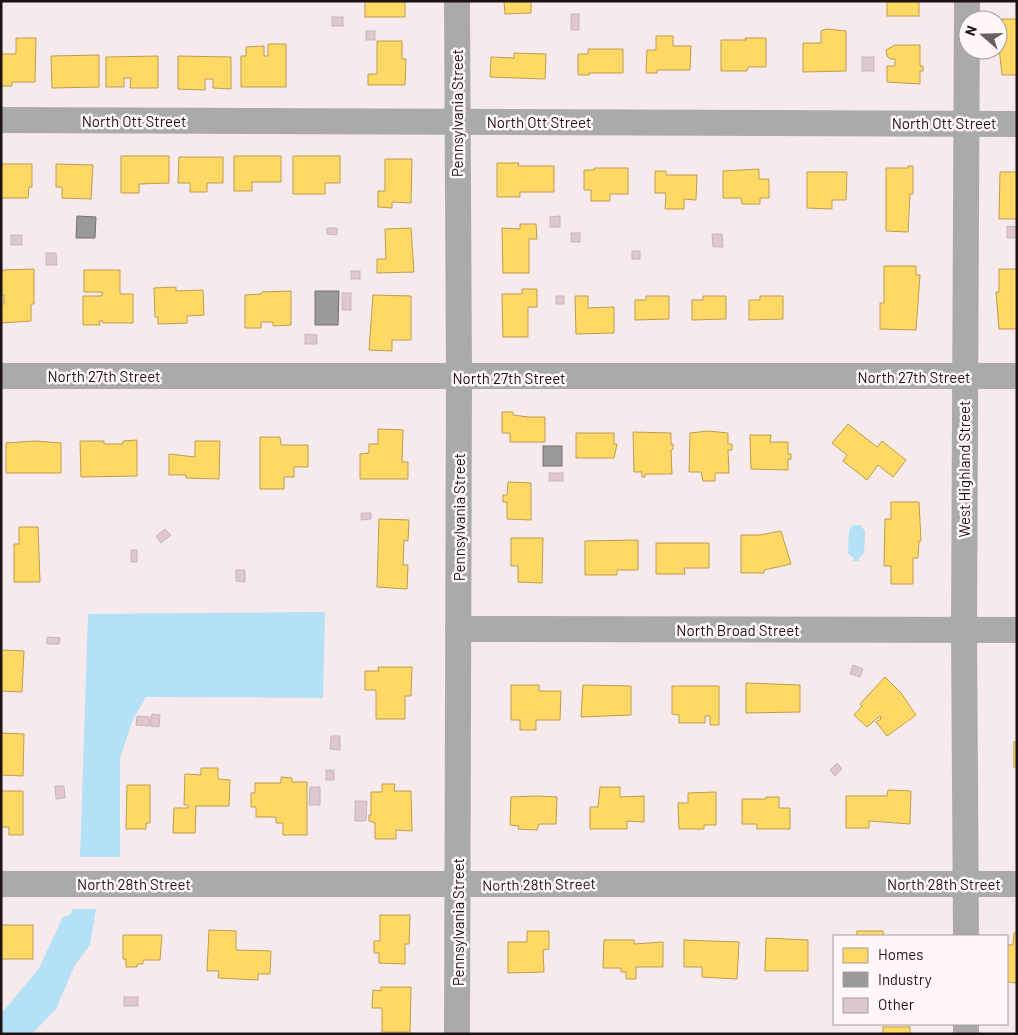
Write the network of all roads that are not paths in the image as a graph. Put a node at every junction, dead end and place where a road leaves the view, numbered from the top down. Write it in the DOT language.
graph roads {
  1 [pos="457,1"];
  2 [pos="966,1"];
  3 [pos="1,120"];
  4 [pos="457,122"];
  5 [pos="968,123"];
  6 [pos="1017,124"];
  7 [pos="1,376"];
  8 [pos="1017,376"];
  9 [pos="964,377"];
  10 [pos="459,378"];
  11 [pos="458,629"];
  12 [pos="964,630"];
  13 [pos="1017,630"];
  14 [pos="1,884"];
  15 [pos="966,884"];
  16 [pos="1017,884"];
  17 [pos="458,885"];
  18 [pos="966,935"];
  19 [pos="457,1034"];
  1 -- 4 [label="street, Pennsylvania Street"];
  2 -- 5 [label="street, West Highland Street"];
  3 -- 4 [label="street, North Ott Street"];
  4 -- 5 [label="street, North Ott Street"];
  4 -- 10 [label="street, Pennsylvania Street"];
  5 -- 6 [label="street, North Ott Street"];
  5 -- 9 [label="street, West Highland Street"];
  7 -- 10 [label="street, North 27th Street"];
  8 -- 9 [label="street, North 27th Street"];
  9 -- 10 [label="street, North 27th Street"];
  9 -- 12 [label="street, West Highland Street"];
  10 -- 11 [label="street, Pennsylvania Street"];
  11 -- 12 [label="street, North Broad Street"];
  11 -- 17 [label="street, Pennsylvania Street"];
  12 -- 13 [label="street, North Broad Street"];
  12 -- 15 [label="street, West Highland Street"];
  14 -- 17 [label="street, North 28th Street"];
  15 -- 16 [label="street, North 28th Street"];
  15 -- 17 [label="street, North 28th Street"];
  15 -- 18 [label="street, West Highland Street"];
  17 -- 19 [label="street, Pennsylvania Street"];
}
